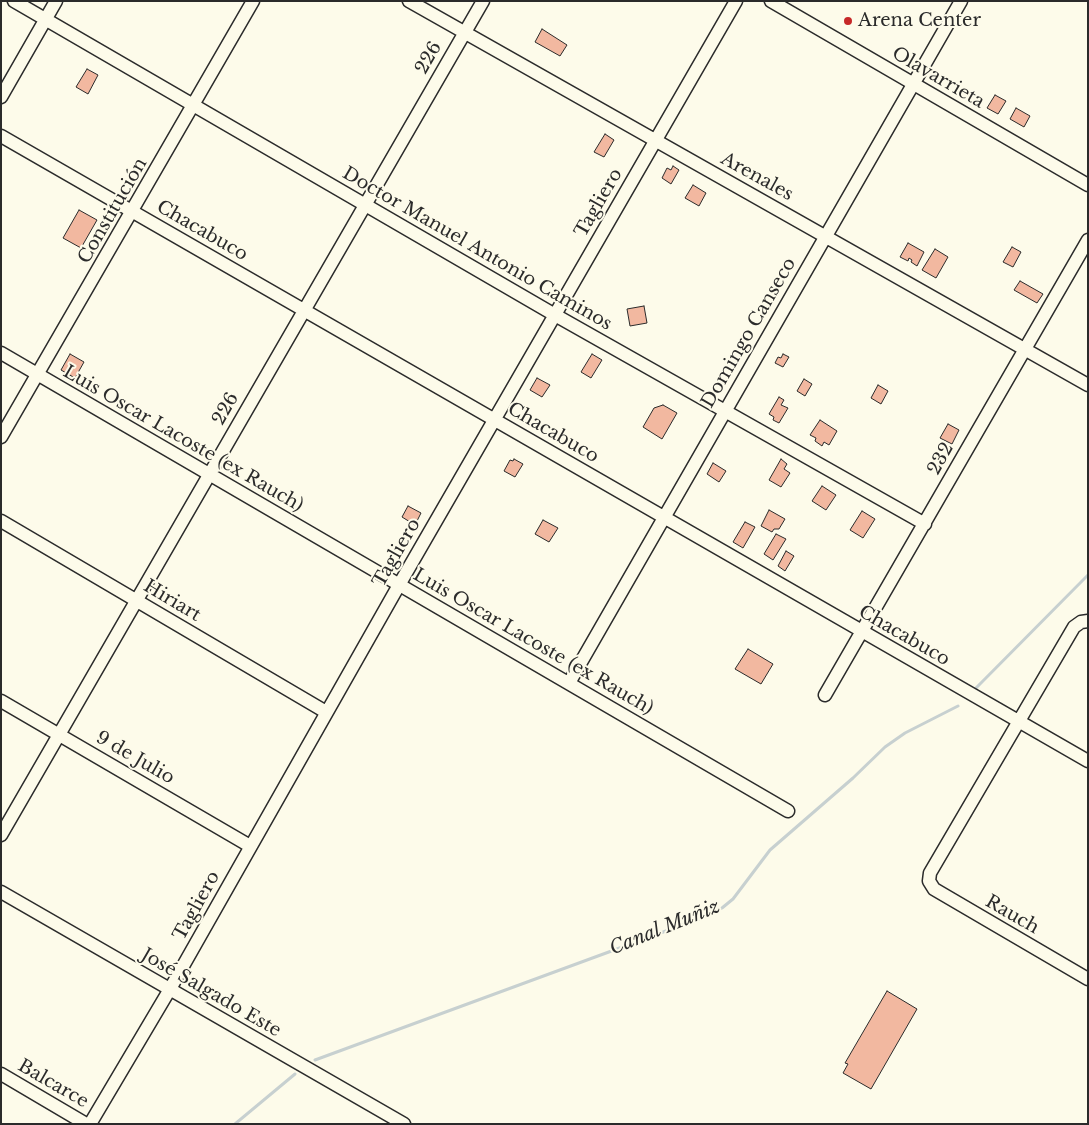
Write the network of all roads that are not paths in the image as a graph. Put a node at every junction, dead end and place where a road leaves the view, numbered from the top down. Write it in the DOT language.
graph roads {
  1 [pos="14,1"];
  2 [pos="56,1"];
  3 [pos="253,1"];
  4 [pos="409,1"];
  5 [pos="482,1"];
  6 [pos="736,1"];
  7 [pos="771,1"];
  8 [pos="961,1"];
  9 [pos="45,20"];
  10 [pos="465,33"];
  11 [pos="913,83"];
  12 [pos="1,97"];
  13 [pos="194,104"];
  14 [pos="1,136"];
  15 [pos="656,140"];
  16 [pos="1088,185"];
  17 [pos="364,204"];
  18 [pos="132,211"];
  19 [pos="826,236"];
  20 [pos="1088,240"];
  21 [pos="304,310"];
  22 [pos="555,315"];
  23 [pos="1024,350"];
  24 [pos="1,353"];
  25 [pos="38,374"];
  26 [pos="1088,385"];
  27 [pos="724,412"];
  28 [pos="494,419"];
  29 [pos="1,437"];
  30 [pos="208,475"];
  31 [pos="664,517"];
  32 [pos="1,521"];
  33 [pos="925,524"];
  34 [pos="399,585"];
  35 [pos="136,600"];
  36 [pos="1088,621"];
  37 [pos="861,631"];
  38 [pos="568,683"];
  39 [pos="825,696"];
  40 [pos="1,701"];
  41 [pos="326,712"];
  42 [pos="1019,722"];
  43 [pos="59,734"];
  44 [pos="1088,761"];
  45 [pos="788,811"];
  46 [pos="1,835"];
  47 [pos="250,846"];
  48 [pos="1,892"];
  49 [pos="1088,979"];
  50 [pos="170,989"];
  51 [pos="1,1074"];
  52 [pos="86,1124"];
  53 [pos="90,1124"];
  54 [pos="404,1124"];
  1 -- 9 [label="street, Doctor Manuel Antonio Caminos"];
  2 -- 9 [label="street"];
  3 -- 13 [label="street, Constitución"];
  4 -- 10 [label="street, Arenales"];
  5 -- 10 [label="street, 226"];
  6 -- 15 [label="street, Tagliero"];
  7 -- 11 [label="street, Olavarrieta"];
  8 -- 11 [label="street, Domingo Canseco"];
  9 -- 12 [label="street"];
  9 -- 13 [label="street, Doctor Manuel Antonio Caminos"];
  10 -- 15 [label="street, Arenales"];
  10 -- 17 [label="street, 226"];
  11 -- 16 [label="street, Olavarrieta"];
  11 -- 19 [label="street, Domingo Canseco"];
  13 -- 17 [label="street, Doctor Manuel Antonio Caminos"];
  13 -- 18 [label="street, Constitución"];
  14 -- 18 [label="street, Chacabuco"];
  15 -- 19 [label="street, Arenales"];
  15 -- 22 [label="street, Tagliero"];
  17 -- 21 [label="street, 226"];
  17 -- 22 [label="street, Doctor Manuel Antonio Caminos"];
  18 -- 21 [label="street, Chacabuco"];
  18 -- 25 [label="street, Constitución"];
  19 -- 23 [label="street, Arenales"];
  19 -- 27 [label="street, Domingo Canseco"];
  20 -- 23 [label="street, 232"];
  21 -- 28 [label="street, Chacabuco"];
  21 -- 30 [label="street, 226"];
  22 -- 27 [label="street, Doctor Manuel Antonio Caminos"];
  22 -- 28 [label="street, Tagliero"];
  23 -- 26 [label="street, Arenales"];
  23 -- 33 [label="street, 232"];
  24 -- 25 [label="street, Luis Oscar Lacoste (ex Rauch)"];
  25 -- 29 [label="street, Constitución"];
  25 -- 30 [label="street, Luis Oscar Lacoste (ex Rauch)"];
  27 -- 31 [label="street, Domingo Canseco"];
  27 -- 33 [label="street, Doctor Manuel Antonio Caminos"];
  28 -- 31 [label="street, Chacabuco"];
  28 -- 34 [label="street, Tagliero"];
  30 -- 34 [label="street, Luis Oscar Lacoste (ex Rauch)"];
  30 -- 35 [label="street, 226"];
  31 -- 37 [label="street, Chacabuco"];
  31 -- 38 [label="street, Domingo Canseco"];
  32 -- 35 [label="street, Hiriart"];
  33 -- 37 [label="street, 232"];
  34 -- 38 [label="street, Luis Oscar Lacoste (ex Rauch)"];
  34 -- 41 [label="street, Tagliero"];
  35 -- 41 [label="street, Hiriart"];
  35 -- 43 [label="street, 226"];
  36 -- 42 [label="street"];
  37 -- 39 [label="street, 232"];
  37 -- 42 [label="street, Chacabuco"];
  38 -- 45 [label="street, Luis Oscar Lacoste (ex Rauch)"];
  40 -- 43 [label="street, 9 de Julio"];
  41 -- 47 [label="street, Tagliero"];
  42 -- 44 [label="street, Chacabuco"];
  42 -- 49 [label="street, Rauch"];
  43 -- 46 [label="street, 226"];
  43 -- 47 [label="street, 9 de Julio"];
  47 -- 50 [label="street, Tagliero"];
  48 -- 50 [label="street, José Salgado Este"];
  50 -- 53 [label="street, Tagliero"];
  50 -- 54 [label="street, José Salgado Este"];
  51 -- 52 [label="street, Balcarce"];
}
